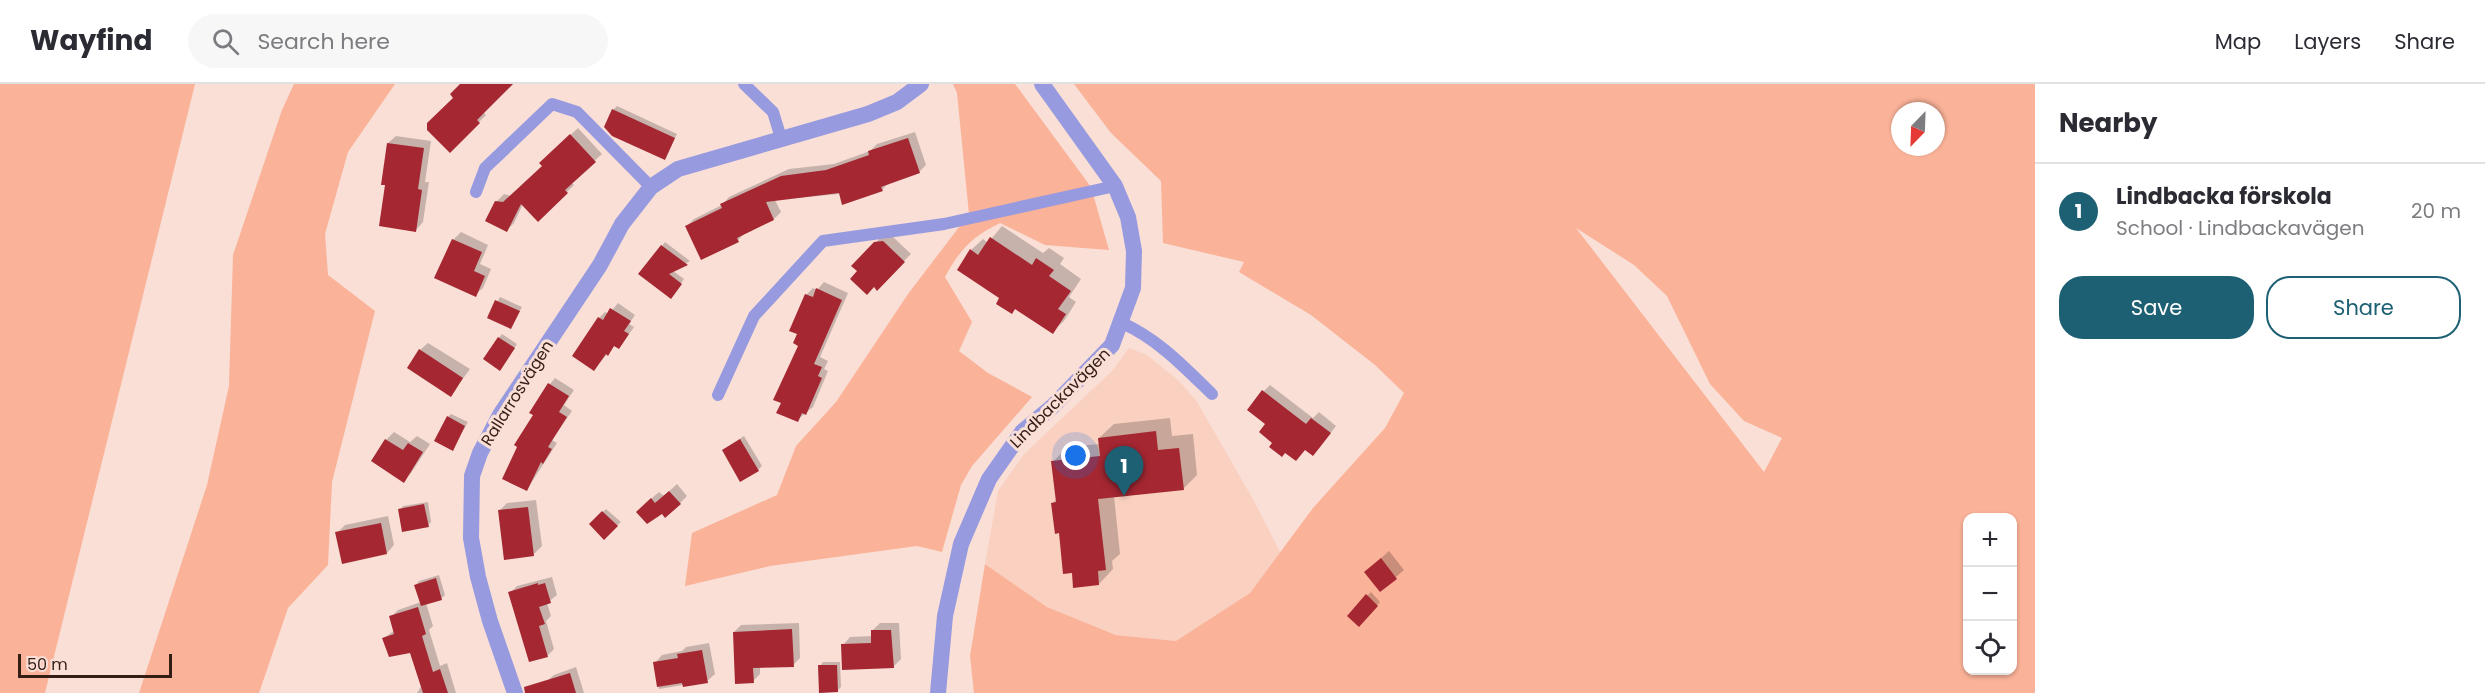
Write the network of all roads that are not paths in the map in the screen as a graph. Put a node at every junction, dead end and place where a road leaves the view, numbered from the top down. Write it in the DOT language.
graph roads {
  1 [pos="744,84"];
  2 [pos="921,84"];
  3 [pos="1042,84"];
  4 [pos="781,138"];
  5 [pos="1115,186"];
  6 [pos="651,187"];
  7 [pos="476,192"];
  8 [pos="1122,323"];
  9 [pos="1212,394"];
  10 [pos="718,395"];
  11 [pos="516,693"];
  12 [pos="938,693"];
  1 -- 4 [label="lane"];
  2 -- 4 [label="street, Rallarrosvägen"];
  3 -- 5 [label="street, Lindbackavägen"];
  4 -- 6 [label="street, Rallarrosvägen"];
  5 -- 8 [label="street, Lindbackavägen"];
  5 -- 10 [label="lane"];
  6 -- 7 [label="lane"];
  6 -- 11 [label="street, Rallarrosvägen"];
  8 -- 9 [label="lane"];
  8 -- 12 [label="street, Lindbackavägen"];
}
